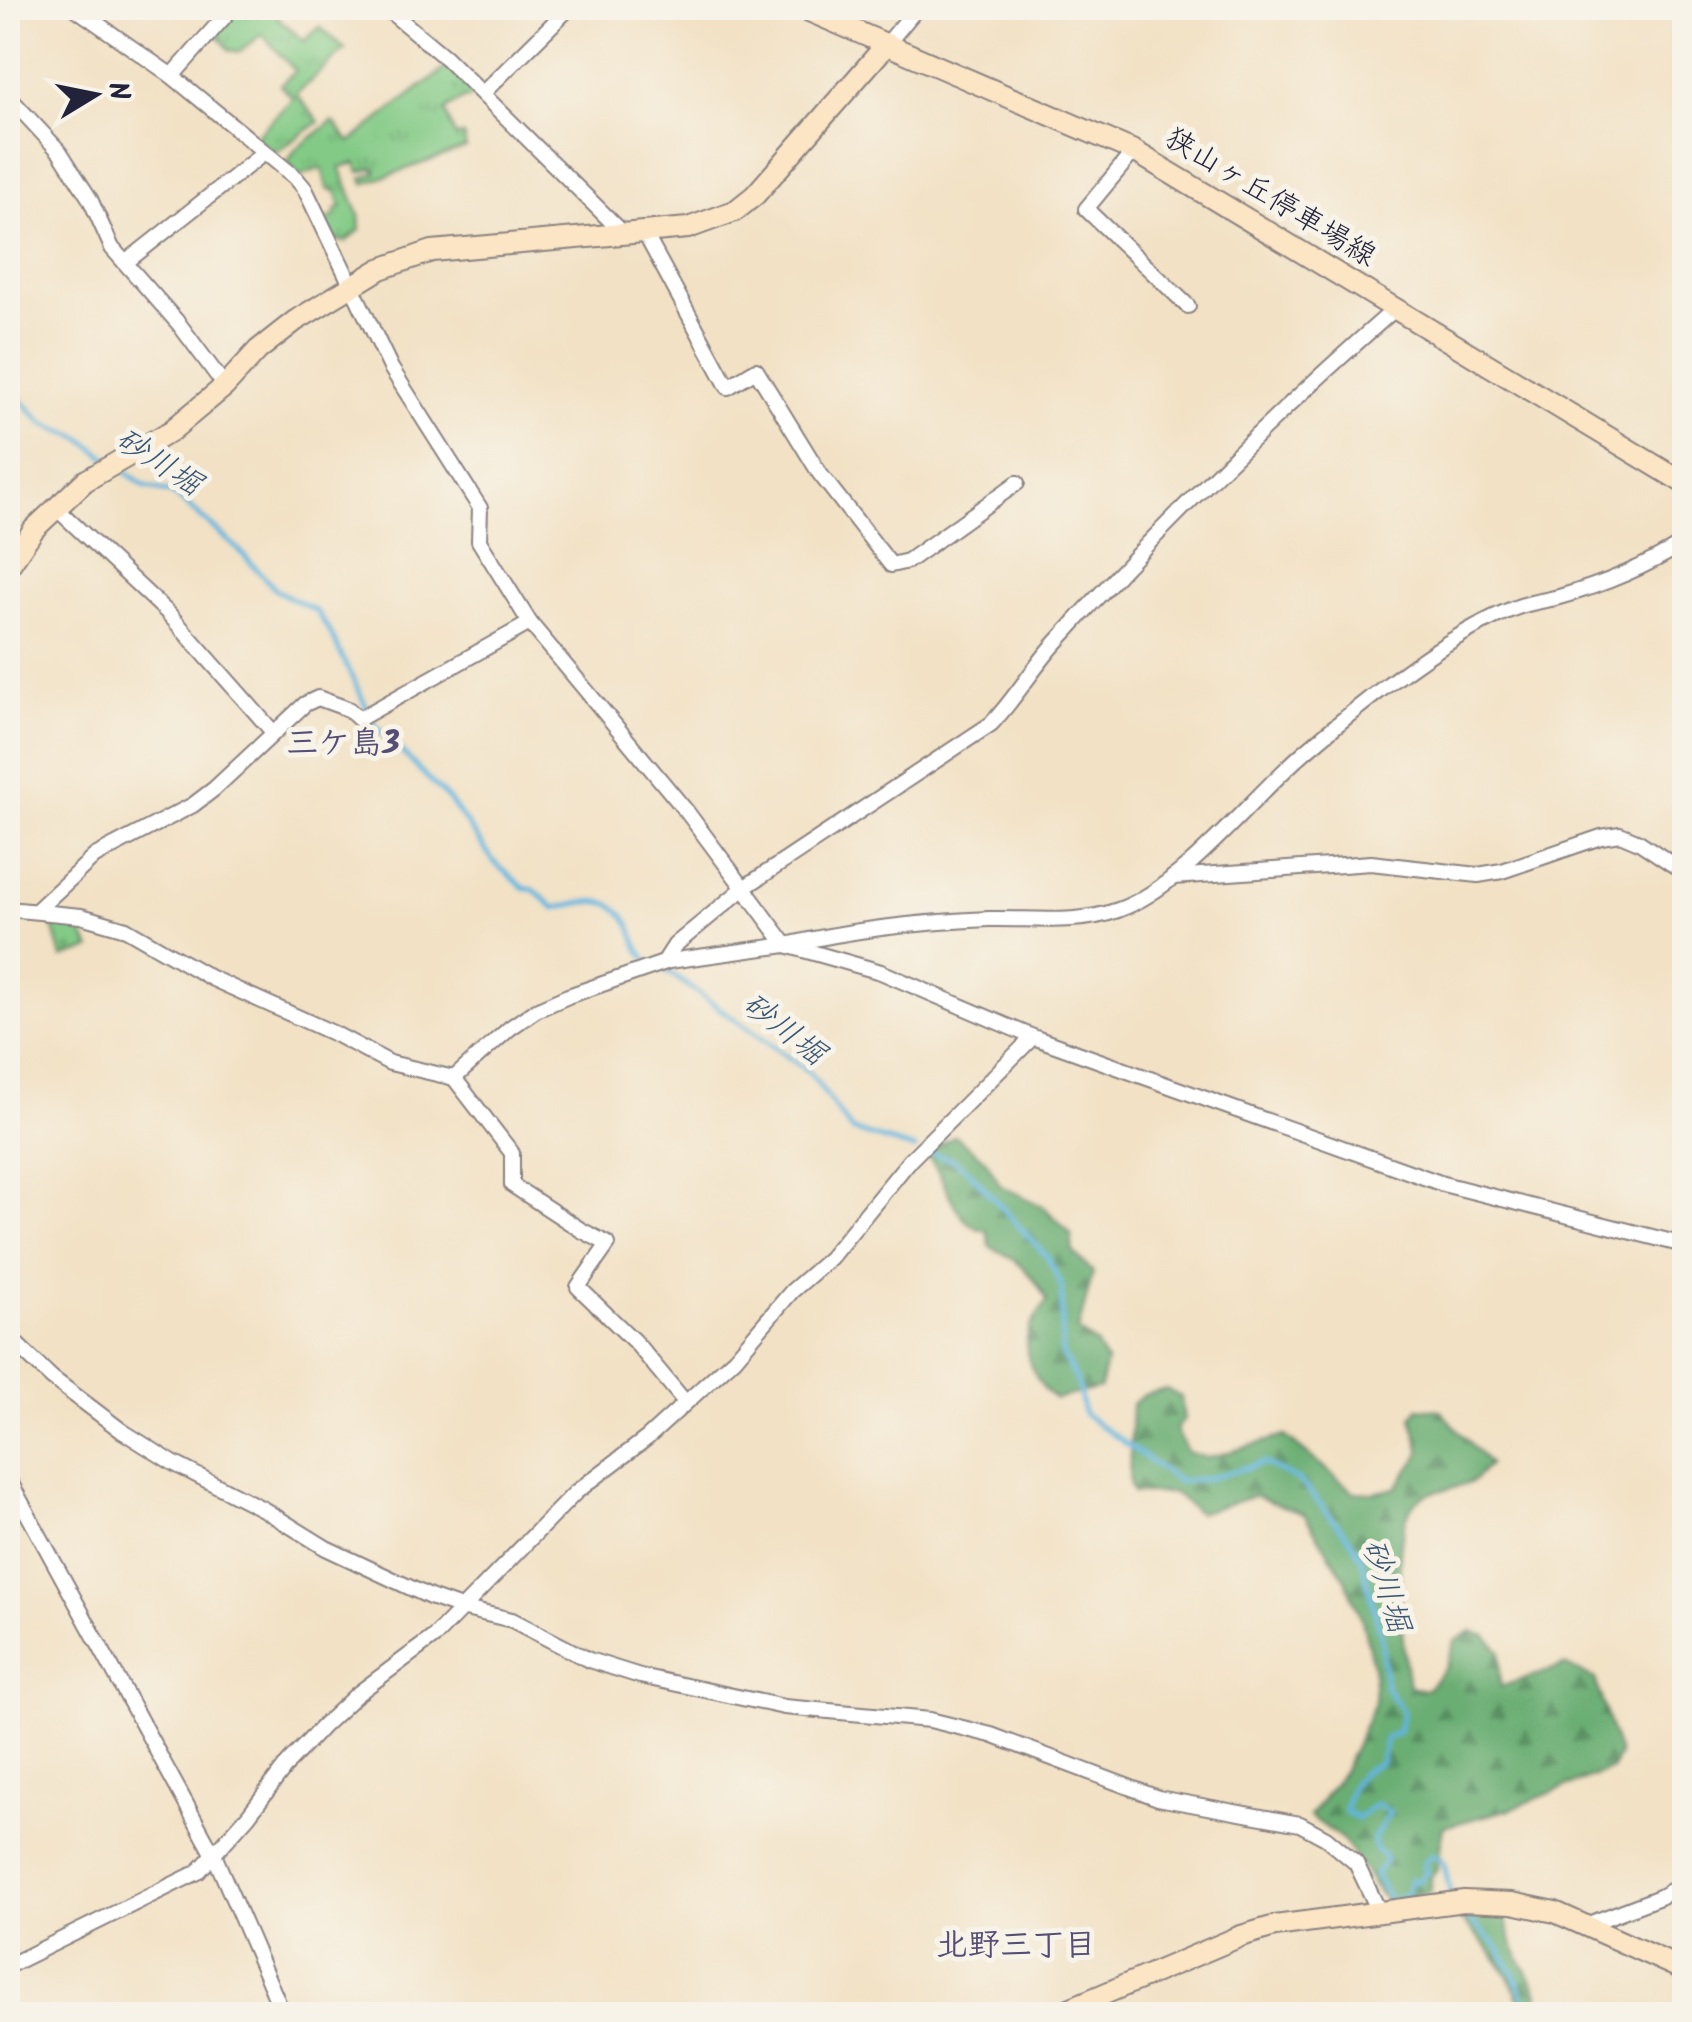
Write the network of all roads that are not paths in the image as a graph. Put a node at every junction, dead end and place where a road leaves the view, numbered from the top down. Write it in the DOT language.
graph roads {
  1 [pos="75,8"];
  2 [pos="232,8"];
  3 [pos="386,8"];
  4 [pos="569,8"];
  5 [pos="802,8"];
  6 [pos="916,8"];
  7 [pos="888,44"];
  8 [pos="172,76"];
  9 [pos="483,93"];
  10 [pos="8,96"];
  11 [pos="1134,152"];
  12 [pos="264,153"];
  13 [pos="634,233"];
  14 [pos="125,263"];
  15 [pos="352,284"];
  16 [pos="1188,306"];
  17 [pos="1396,308"];
  18 [pos="225,386"];
  19 [pos="1017,483"];
  20 [pos="1684,483"];
  21 [pos="55,507"];
  22 [pos="1684,543"];
  23 [pos="8,568"];
  24 [pos="530,623"];
  25 [pos="273,732"];
  26 [pos="1684,872"];
  27 [pos="1172,877"];
  28 [pos="744,887"];
  29 [pos="8,910"];
  30 [pos="37,910"];
  31 [pos="786,945"];
  32 [pos="664,962"];
  33 [pos="1033,1036"];
  34 [pos="454,1078"];
  35 [pos="1684,1244"];
  36 [pos="8,1336"];
  37 [pos="684,1402"];
  38 [pos="8,1478"];
  39 [pos="461,1608"];
  40 [pos="214,1857"];
  41 [pos="1684,1884"];
  42 [pos="1378,1910"];
  43 [pos="1586,1925"];
  44 [pos="8,1966"];
  45 [pos="1684,1970"];
  46 [pos="283,2014"];
  47 [pos="1057,2014"];
  1 -- 8 [label="street"];
  2 -- 8 [label="street"];
  3 -- 9 [label="street"];
  4 -- 9 [label="street"];
  5 -- 7 [label="street, 狭山ヶ丘停車場線"];
  6 -- 7 [label="street"];
  7 -- 11 [label="street, 狭山ヶ丘停車場線"];
  7 -- 13 [label="street"];
  8 -- 12 [label="street"];
  9 -- 13 [label="street"];
  10 -- 14 [label="street"];
  11 -- 16 [label="street"];
  11 -- 17 [label="street, 狭山ヶ丘停車場線"];
  12 -- 14 [label="street"];
  12 -- 15 [label="street"];
  13 -- 15 [label="street"];
  13 -- 19 [label="street"];
  14 -- 18 [label="street"];
  15 -- 18 [label="street"];
  15 -- 24 [label="street"];
  17 -- 20 [label="street, 狭山ヶ丘停車場線"];
  17 -- 28 [label="street"];
  18 -- 21 [label="street"];
  21 -- 23 [label="street"];
  21 -- 25 [label="street"];
  22 -- 27 [label="street"];
  24 -- 25 [label="street"];
  24 -- 28 [label="street"];
  25 -- 30 [label="street"];
  26 -- 27 [label="street"];
  27 -- 31 [label="street"];
  28 -- 31 [label="street"];
  28 -- 32 [label="street"];
  29 -- 30 [label="street"];
  30 -- 34 [label="street"];
  31 -- 32 [label="street"];
  31 -- 33 [label="street"];
  32 -- 34 [label="street"];
  33 -- 35 [label="street"];
  33 -- 37 [label="street"];
  34 -- 37 [label="street"];
  36 -- 39 [label="street"];
  37 -- 39 [label="street"];
  38 -- 40 [label="street"];
  39 -- 40 [label="street"];
  39 -- 42 [label="street"];
  40 -- 44 [label="street"];
  40 -- 46 [label="street"];
  41 -- 43 [label="street"];
  42 -- 43 [label="street"];
  42 -- 47 [label="street"];
  43 -- 45 [label="street"];
}
